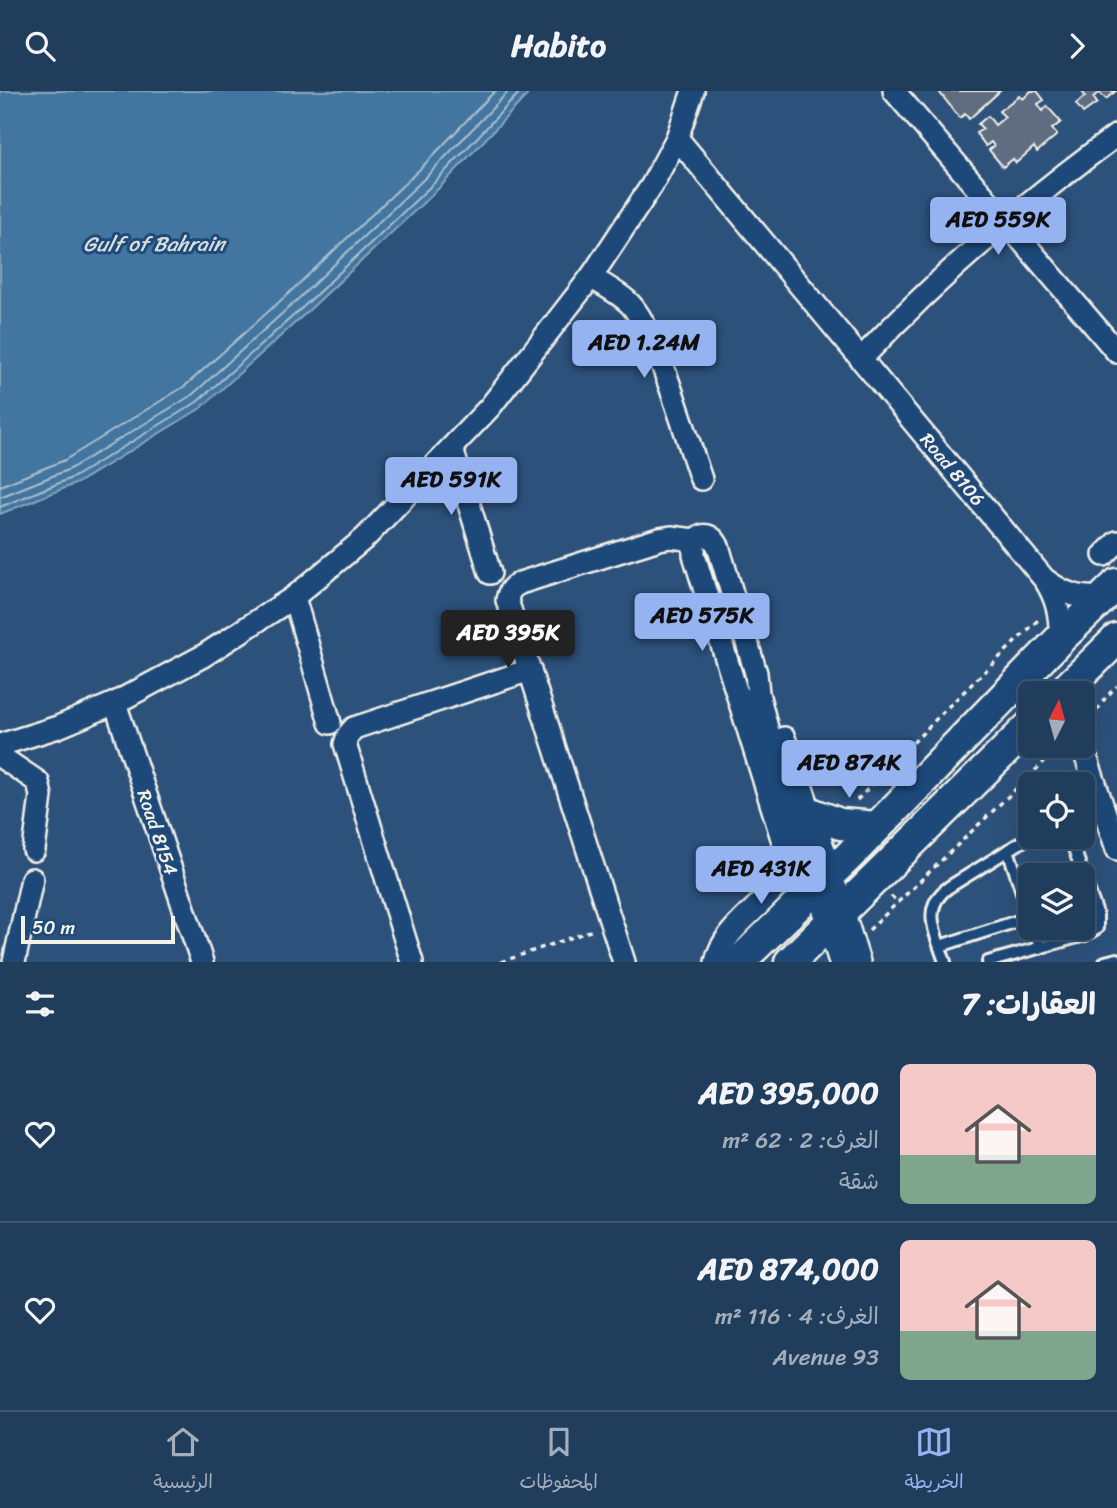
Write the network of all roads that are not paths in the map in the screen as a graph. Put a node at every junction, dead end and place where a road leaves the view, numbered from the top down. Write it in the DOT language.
graph roads {
  1 [pos="693,91"];
  2 [pos="894,91"];
  3 [pos="1117,135"];
  4 [pos="677,138"];
  5 [pos="1006,222"];
  6 [pos="591,277"];
  7 [pos="1117,352"];
  8 [pos="861,359"];
  9 [pos="452,449"];
  10 [pos="701,478"];
  11 [pos="694,540"];
  12 [pos="490,573"];
  13 [pos="1045,580"];
  14 [pos="1110,590"];
  15 [pos="294,597"];
  16 [pos="1060,639"];
  17 [pos="1117,639"];
  18 [pos="530,670"];
  19 [pos="756,673"];
  20 [pos="1078,681"];
  21 [pos="115,703"];
  22 [pos="330,723"];
  23 [pos="1018,742"];
  24 [pos="0,747"];
  25 [pos="1085,758"];
  26 [pos="811,813"];
  27 [pos="877,827"];
  28 [pos="1018,844"];
  29 [pos="1074,849"];
  30 [pos="1117,849"];
  31 [pos="34,850"];
  32 [pos="1009,850"];
  33 [pos="32,879"];
  34 [pos="1018,879"];
  35 [pos="825,880"];
  36 [pos="836,918"];
  37 [pos="1018,922"];
  38 [pos="1038,940"];
  39 [pos="940,946"];
  40 [pos="1040,948"];
  41 [pos="1117,959"];
  42 [pos="15,962"];
  43 [pos="202,962"];
  44 [pos="412,962"];
  45 [pos="624,962"];
  46 [pos="716,962"];
  47 [pos="740,962"];
  48 [pos="790,962"];
  49 [pos="840,962"];
  50 [pos="859,962"];
  51 [pos="945,962"];
  52 [pos="988,962"];
  53 [pos="1105,962"];
  1 -- 4 [label="street"];
  2 -- 5 [label="street"];
  3 -- 5 [label="street"];
  4 -- 6 [label="street"];
  4 -- 8 [label="street, Road 8106"];
  5 -- 7 [label="street"];
  5 -- 8 [label="street"];
  6 -- 9 [label="street"];
  6 -- 10 [label="street"];
  8 -- 13 [label="street, Road 8106"];
  9 -- 12 [label="street"];
  9 -- 15 [label="street"];
  11 -- 18 [label="street"];
  11 -- 19 [label="street"];
  11 -- 46 [label="street"];
  13 -- 14 [label="street, Road 8106"];
  13 -- 16 [label="street, Road 8106"];
  14 -- 16 [label="street"];
  15 -- 21 [label="street"];
  15 -- 22 [label="street"];
  16 -- 27 [label="street"];
  17 -- 20 [label="street"];
  18 -- 44 [label="street"];
  18 -- 45 [label="street"];
  19 -- 26 [label="street"];
  19 -- 35 [label="street"];
  21 -- 24 [label="street"];
  21 -- 43 [label="street, Road 8154"];
  23 -- 36 [label="street"];
  24 -- 31 [label="street"];
  25 -- 30 [label="street"];
  26 -- 27 [label="street"];
  26 -- 35 [label="street"];
  27 -- 35 [label="street"];
  28 -- 32 [label="lane"];
  29 -- 40 [label="lane"];
  32 -- 34 [label="lane"];
  32 -- 39 [label="lane"];
  33 -- 42 [label="street"];
  35 -- 36 [label="street"];
  35 -- 47 [label="street"];
  36 -- 48 [label="street"];
  36 -- 49 [label="street"];
  36 -- 50 [label="street"];
  37 -- 39 [label="lane"];
  38 -- 40 [label="lane"];
  39 -- 51 [label="lane"];
  40 -- 52 [label="lane"];
  41 -- 53 [label="lane"];
}
